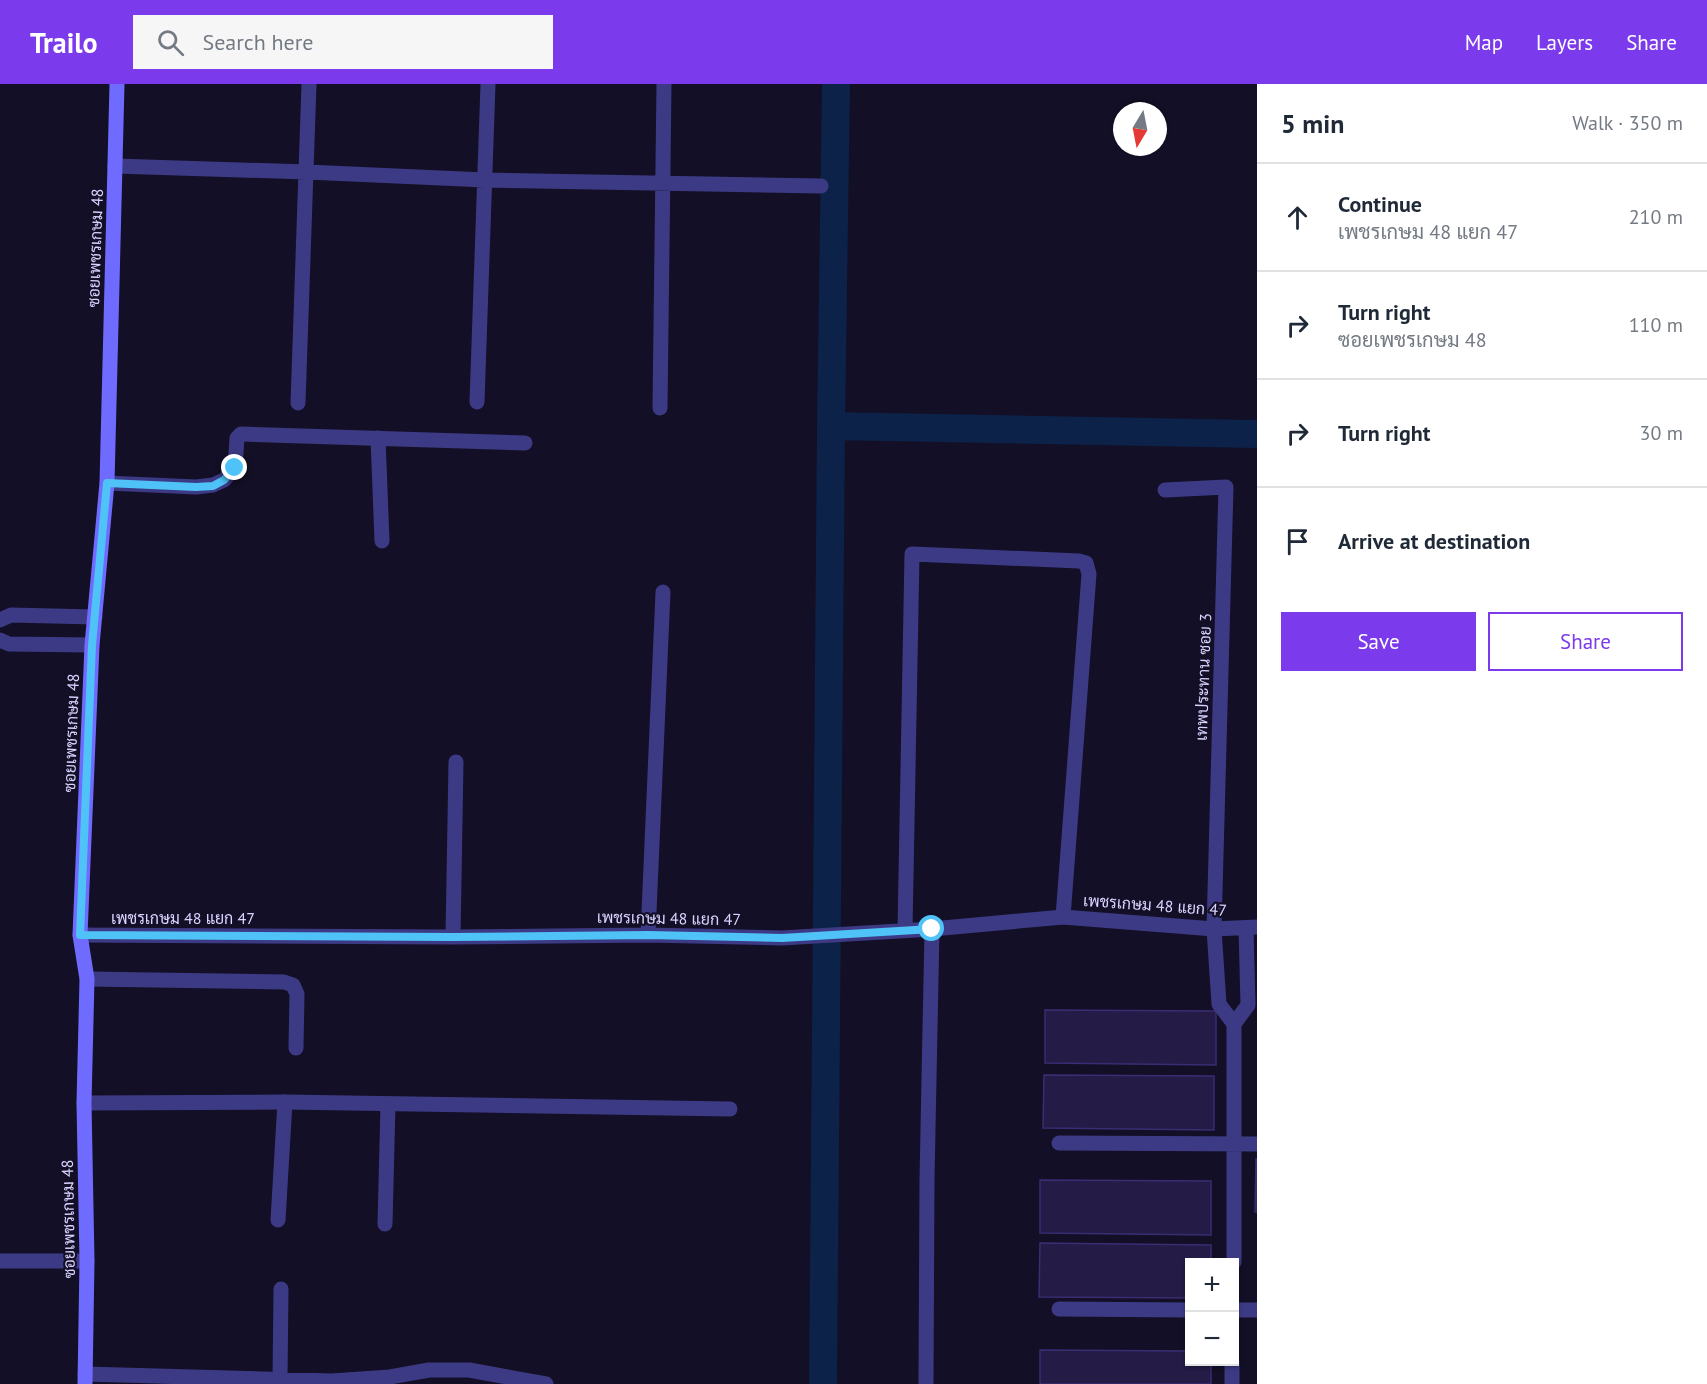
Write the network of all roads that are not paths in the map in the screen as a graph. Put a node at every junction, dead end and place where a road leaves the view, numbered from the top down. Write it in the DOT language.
graph roads {
  1 [pos="117,84"];
  2 [pos="309,84"];
  3 [pos="488,84"];
  4 [pos="664,84"];
  5 [pos="115,166"];
  6 [pos="307,172"];
  7 [pos="485,180"];
  8 [pos="663,184"];
  9 [pos="821,186"];
  10 [pos="477,402"];
  11 [pos="298,403"];
  12 [pos="660,408"];
  13 [pos="378,438"];
  14 [pos="525,443"];
  15 [pos="107,483"];
  16 [pos="1165,490"];
  17 [pos="382,542"];
  18 [pos="663,592"];
  19 [pos="95,617"];
  20 [pos="0,620"];
  21 [pos="0,640"];
  22 [pos="92,645"];
  23 [pos="456,762"];
  24 [pos="1063,917"];
  25 [pos="1251,928"];
  26 [pos="932,929"];
  27 [pos="1214,929"];
  28 [pos="905,930"];
  29 [pos="80,935"];
  30 [pos="648,935"];
  31 [pos="453,937"];
  32 [pos="87,979"];
  33 [pos="1234,1024"];
  34 [pos="296,1048"];
  35 [pos="285,1102"];
  36 [pos="84,1103"];
  37 [pos="388,1104"];
  38 [pos="730,1109"];
  39 [pos="1059,1143"];
  40 [pos="1234,1144"];
  41 [pos="1257,1144"];
  42 [pos="278,1220"];
  43 [pos="385,1224"];
  44 [pos="1234,1258"];
  45 [pos="0,1261"];
  46 [pos="87,1261"];
  47 [pos="281,1289"];
  48 [pos="1059,1309"];
  49 [pos="1185,1310"];
  50 [pos="1239,1310"];
  51 [pos="1257,1310"];
  52 [pos="1232,1366"];
  53 [pos="85,1379"];
  54 [pos="280,1379"];
  55 [pos="546,1384"];
  56 [pos="926,1384"];
  57 [pos="1232,1384"];
  1 -- 5 [label="street, ซอยเพชรเกษม 48"];
  2 -- 6 [label="street"];
  3 -- 7 [label="street"];
  4 -- 8 [label="street"];
  5 -- 6 [label="street"];
  5 -- 15 [label="street, ซอยเพชรเกษม 48"];
  6 -- 7 [label="street"];
  6 -- 11 [label="street"];
  7 -- 8 [label="street"];
  7 -- 10 [label="street"];
  8 -- 9 [label="street"];
  8 -- 12 [label="street"];
  13 -- 14 [label="street"];
  13 -- 15 [label="street"];
  13 -- 17 [label="street"];
  15 -- 19 [label="street, ซอยเพชรเกษม 48"];
  16 -- 27 [label="street, เทพประทาน ซอย 3"];
  18 -- 30 [label="street"];
  19 -- 20 [label="street"];
  19 -- 22 [label="street, ซอยเพชรเกษม 48"];
  21 -- 22 [label="street"];
  22 -- 29 [label="street, ซอยเพชรเกษม 48"];
  23 -- 31 [label="street"];
  24 -- 26 [label="street, เพชรเกษม 48 แยก 47"];
  24 -- 27 [label="street, เพชรเกษม 48 แยก 47"];
  24 -- 28 [label="street"];
  25 -- 27 [label="street, เพชรเกษม 48 แยก 47"];
  25 -- 33 [label="street"];
  26 -- 28 [label="street, เพชรเกษม 48 แยก 47"];
  26 -- 56 [label="street"];
  27 -- 33 [label="street"];
  28 -- 30 [label="street, เพชรเกษม 48 แยก 47"];
  29 -- 31 [label="street, เพชรเกษม 48 แยก 47"];
  29 -- 32 [label="street, ซอยเพชรเกษม 48"];
  30 -- 31 [label="street, เพชรเกษม 48 แยก 47"];
  32 -- 34 [label="street"];
  32 -- 36 [label="street, ซอยเพชรเกษม 48"];
  33 -- 40 [label="street"];
  35 -- 36 [label="street"];
  35 -- 37 [label="street"];
  35 -- 42 [label="street"];
  36 -- 46 [label="street, ซอยเพชรเกษม 48"];
  37 -- 38 [label="street"];
  37 -- 43 [label="street"];
  39 -- 40 [label="street"];
  40 -- 41 [label="street"];
  40 -- 44 [label="street"];
  45 -- 46 [label="street"];
  46 -- 53 [label="street, ซอยเพชรเกษม 48"];
  47 -- 54 [label="street"];
  48 -- 49 [label="street"];
  50 -- 51 [label="street"];
  52 -- 57 [label="street"];
  53 -- 54 [label="street"];
  54 -- 55 [label="street"];
}
